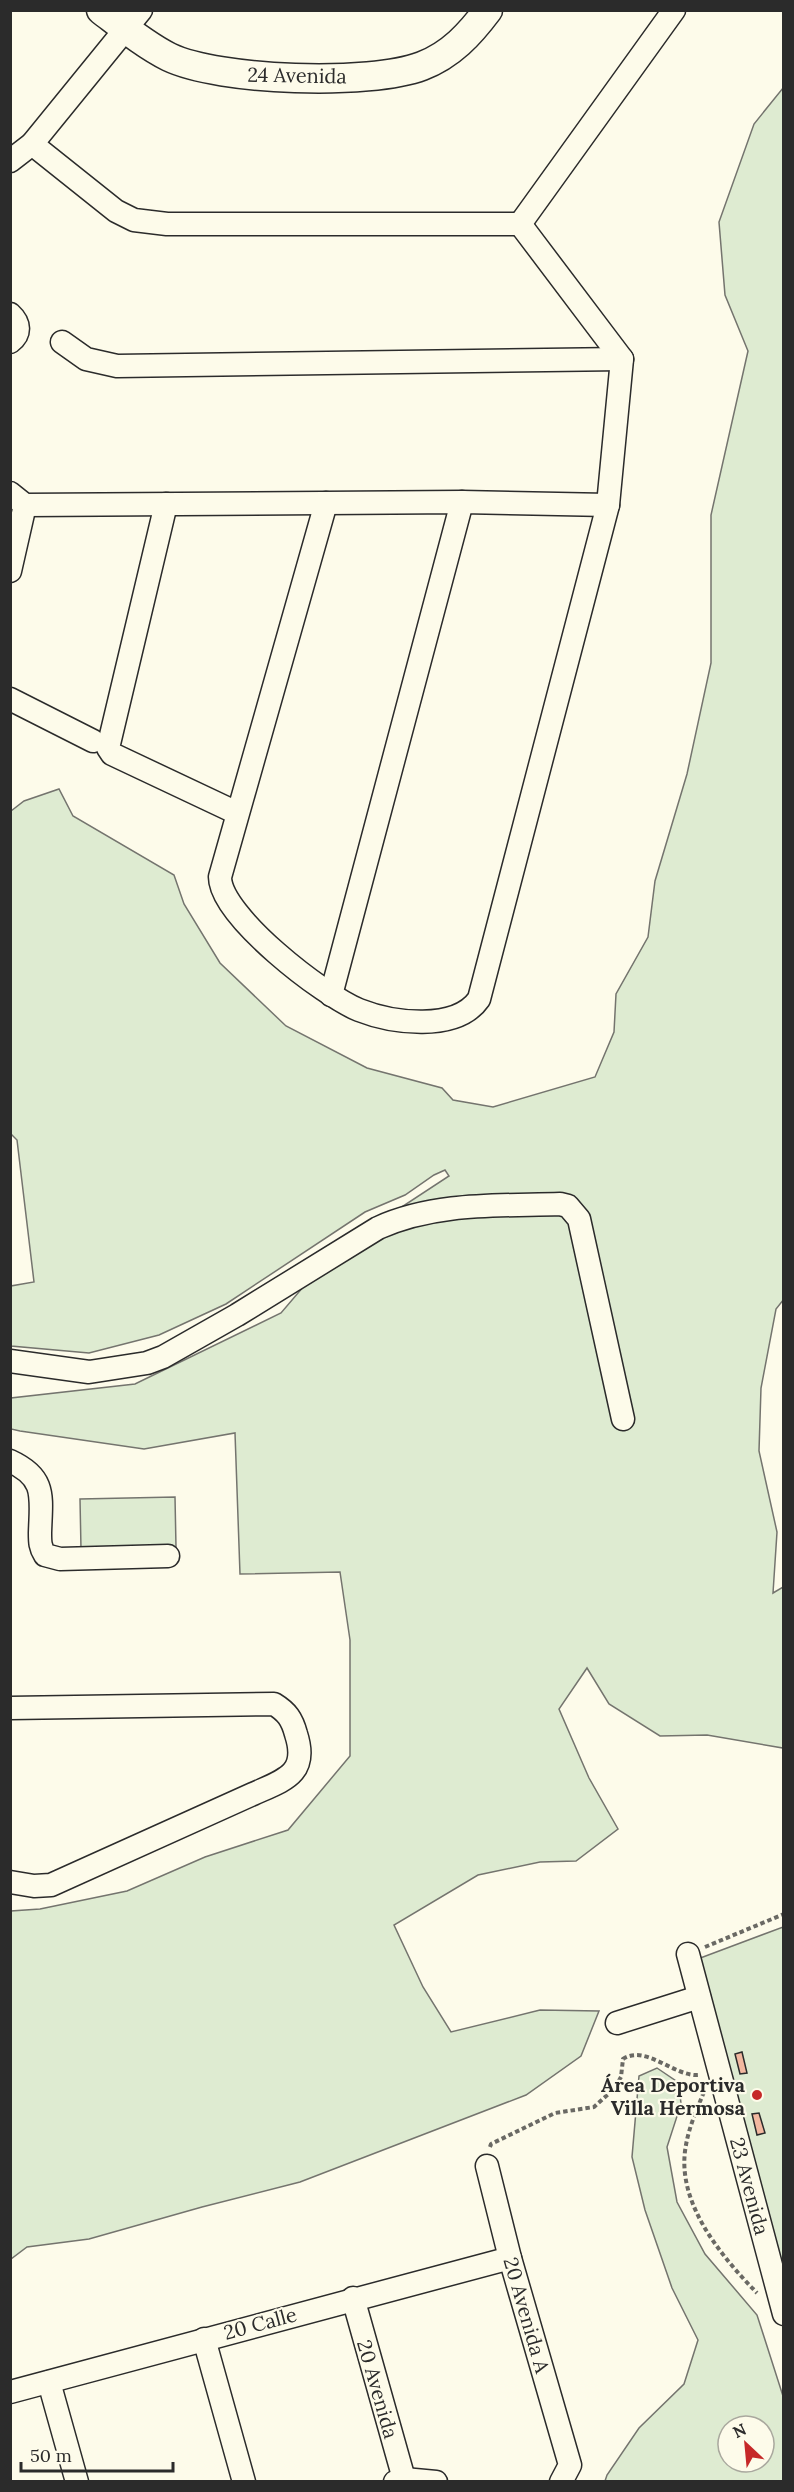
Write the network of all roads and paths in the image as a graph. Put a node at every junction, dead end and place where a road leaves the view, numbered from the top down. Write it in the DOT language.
graph roads {
  1 [pos="101,10"];
  2 [pos="488,10"];
  3 [pos="674,10"];
  4 [pos="133,20"];
  5 [pos="32,144"];
  6 [pos="10,161"];
  7 [pos="520,224"];
  8 [pos="10,314"];
  9 [pos="10,342"];
  10 [pos="62,342"];
  11 [pos="622,359"];
  12 [pos="18,499"];
  13 [pos="462,502"];
  14 [pos="326,503"];
  15 [pos="166,504"];
  16 [pos="608,505"];
  17 [pos="10,571"];
  18 [pos="10,699"];
  19 [pos="93,741"];
  20 [pos="237,813"];
  21 [pos="331,995"];
  22 [pos="10,1361"];
  23 [pos="623,1419"];
  24 [pos="10,1461"];
  25 [pos="168,1556"];
  26 [pos="10,1708"];
  27 [pos="10,1881"];
  28 [pos="783,1914"];
  29 [pos="688,1954"];
  30 [pos="699,1997"];
  31 [pos="617,2023"];
  32 [pos="688,2075"];
  33 [pos="705,2090"];
  34 [pos="487,2166"];
  35 [pos="510,2258"];
  36 [pos="758,2294"];
  37 [pos="353,2298"];
  38 [pos="783,2314"];
  39 [pos="204,2339"];
  40 [pos="49,2382"];
  41 [pos="10,2392"];
  42 [pos="565,2473"];
  43 [pos="399,2480"];
  44 [pos="77,2481"];
  45 [pos="244,2481"];
  46 [pos="436,2481"];
  1 -- 4 [label="main road, 24 Avenida"];
  2 -- 4 [label="main road, 24 Avenida"];
  3 -- 7 [label="street"];
  4 -- 5 [label="street"];
  5 -- 6 [label="street"];
  5 -- 7 [label="street"];
  7 -- 11 [label="street"];
  8 -- 9 [label="street"];
  10 -- 11 [label="street"];
  11 -- 16 [label="street"];
  12 -- 15 [label="street"];
  12 -- 17 [label="street"];
  13 -- 14 [label="street"];
  13 -- 16 [label="street"];
  13 -- 21 [label="street"];
  14 -- 15 [label="street"];
  14 -- 20 [label="street"];
  15 -- 20 [label="street"];
  16 -- 21 [label="street"];
  18 -- 19 [label="street"];
  20 -- 21 [label="street"];
  22 -- 23 [label="street"];
  24 -- 25 [label="street"];
  26 -- 27 [label="street"];
  28 -- 29 [label="path"];
  29 -- 30 [label="street, 23 Avenida"];
  30 -- 31 [label="street"];
  30 -- 38 [label="street, 23 Avenida"];
  32 -- 34 [label="path"];
  33 -- 36 [label="path"];
  34 -- 35 [label="street, 20 Avenida A"];
  35 -- 37 [label="street, 20 Calle"];
  35 -- 42 [label="street, 20 Avenida A"];
  37 -- 39 [label="street, 20 Calle"];
  37 -- 43 [label="street, 20 Avenida"];
  39 -- 40 [label="street, 20 Calle"];
  39 -- 45 [label="street"];
  40 -- 41 [label="street, 20 Calle"];
  40 -- 44 [label="street"];
  43 -- 46 [label="street"];
}
